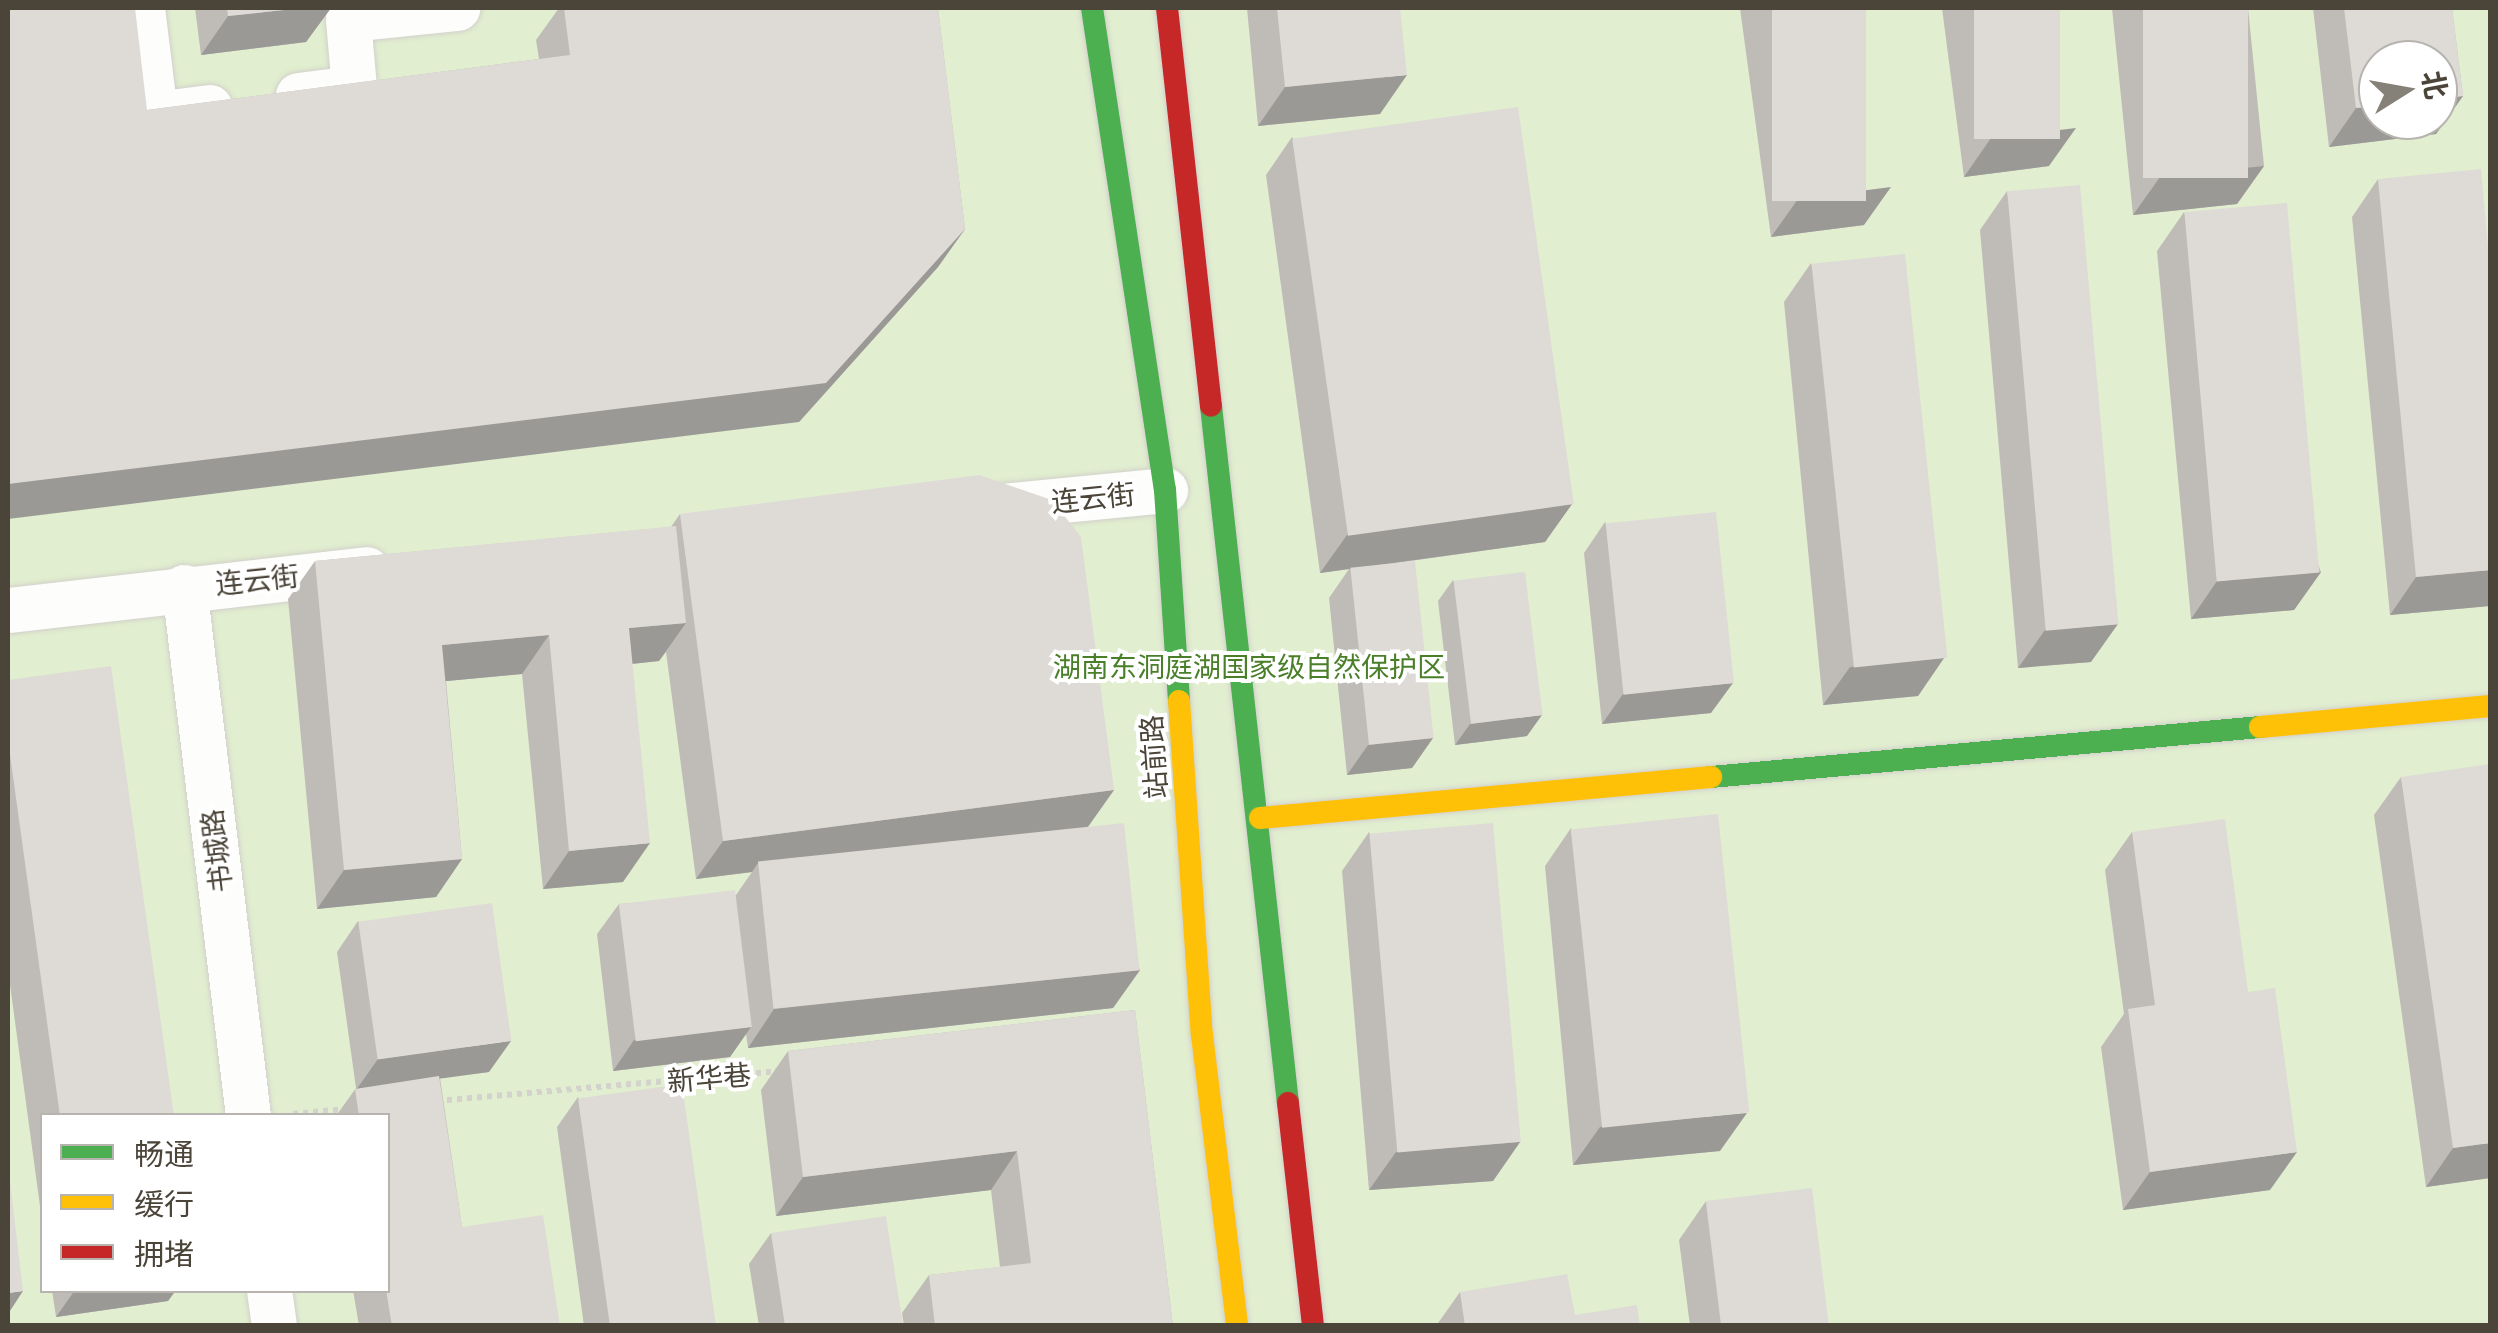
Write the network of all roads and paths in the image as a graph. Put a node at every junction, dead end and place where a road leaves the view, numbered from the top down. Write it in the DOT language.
graph roads {
  1 [pos="142,8"];
  2 [pos="458,8"];
  3 [pos="1092,8"];
  4 [pos="1167,8"];
  5 [pos="1165,490"];
  6 [pos="949,511"];
  7 [pos="419,564"];
  8 [pos="184,587"];
  9 [pos="8,610"];
  10 [pos="2490,706"];
  11 [pos="1260,818"];
  12 [pos="789,1070"];
  13 [pos="432,1102"];
  14 [pos="353,1108"];
  15 [pos="248,1113"];
  16 [pos="304,1113"];
  17 [pos="269,1293"];
  18 [pos="274,1326"];
  19 [pos="1237,1326"];
  20 [pos="1313,1326"];
  1 -- 2 [label="street"];
  3 -- 5 [label="main road, 站前路"];
  4 -- 11 [label="main road"];
  5 -- 6 [label="street, 连云街"];
  5 -- 19 [label="main road, 站前路"];
  7 -- 8 [label="street, 连云街"];
  8 -- 9 [label="street, 连云街"];
  8 -- 15 [label="street, 书城路"];
  10 -- 11 [label="main road"];
  11 -- 20 [label="main road"];
  12 -- 13 [label="path, 新华巷"];
  14 -- 16 [label="path"];
  17 -- 18 [label="street"];
}
